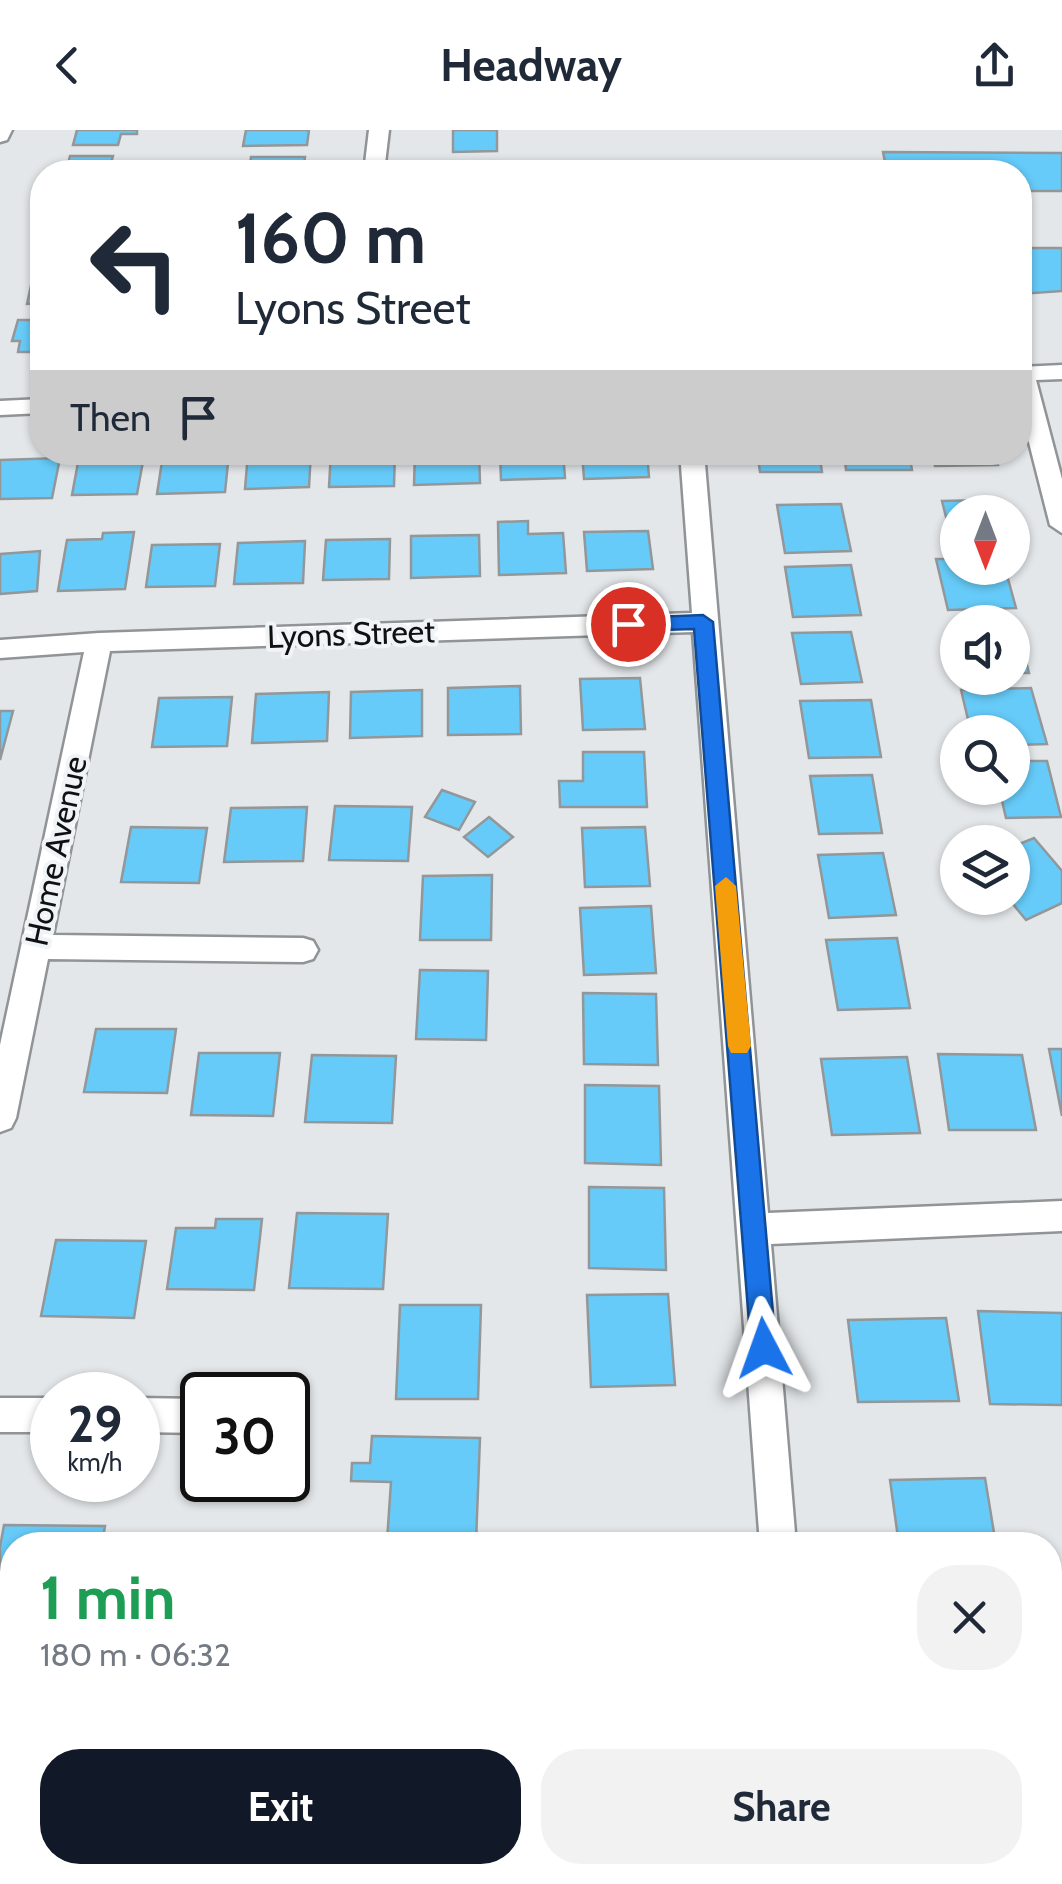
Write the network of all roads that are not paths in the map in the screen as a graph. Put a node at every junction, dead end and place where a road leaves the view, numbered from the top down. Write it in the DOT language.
graph roads {
  1 [pos="378,130"];
  2 [pos="375,160"];
  3 [pos="1062,372"];
  4 [pos="1032,373"];
  5 [pos="30,407"];
  6 [pos="0,408"];
  7 [pos="1032,415"];
  8 [pos="693,465"];
  9 [pos="1062,525"];
  10 [pos="703,622"];
  11 [pos="99,642"];
  12 [pos="0,649"];
  13 [pos="36,947"];
  14 [pos="303,950"];
  15 [pos="0,1118"];
  16 [pos="1062,1216"];
  17 [pos="755,1230"];
  18 [pos="0,1415"];
  19 [pos="30,1415"];
  20 [pos="777,1532"];
  1 -- 2 [label="street"];
  3 -- 4 [label="street"];
  5 -- 6 [label="street"];
  7 -- 9 [label="street"];
  8 -- 10 [label="street"];
  10 -- 11 [label="street, Lyons Street"];
  10 -- 17 [label="street"];
  11 -- 12 [label="street, Lyons Street"];
  11 -- 13 [label="street, Home Avenue"];
  13 -- 14 [label="street"];
  13 -- 15 [label="street, Home Avenue"];
  16 -- 17 [label="street"];
  17 -- 20 [label="street"];
  18 -- 19 [label="street"];
}
